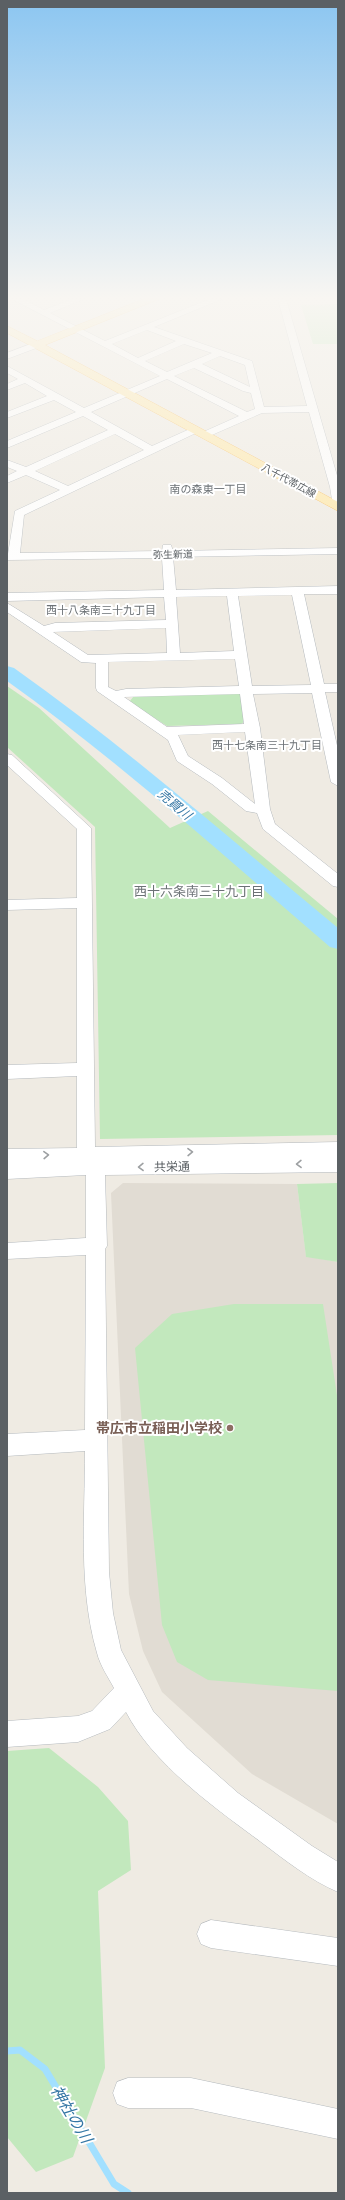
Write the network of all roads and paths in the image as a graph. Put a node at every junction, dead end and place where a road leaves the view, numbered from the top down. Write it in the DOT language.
graph roads {
  1 [pos="41,402"];
  2 [pos="65,402"];
  3 [pos="107,402"];
  4 [pos="142,402"];
  5 [pos="218,402"];
  6 [pos="258,402"];
  7 [pos="311,402"];
  8 [pos="313,409"];
  9 [pos="260,410"];
  10 [pos="84,412"];
  11 [pos="7,415"];
  12 [pos="246,416"];
  13 [pos="116,430"];
  14 [pos="200,432"];
  15 [pos="7,446"];
  16 [pos="338,447"];
  17 [pos="323,448"];
  18 [pos="152,450"];
  19 [pos="7,463"];
  20 [pos="334,469"];
  21 [pos="26,471"];
  22 [pos="7,480"];
  23 [pos="336,487"];
  24 [pos="67,489"];
  25 [pos="338,506"];
  26 [pos="7,513"];
  27 [pos="19,513"];
  28 [pos="338,544"];
  29 [pos="166,551"];
  30 [pos="338,551"];
  31 [pos="11,553"];
  32 [pos="338,590"];
  33 [pos="297,591"];
  34 [pos="232,592"];
  35 [pos="169,593"];
  36 [pos="7,597"];
  37 [pos="7,607"];
  38 [pos="172,624"];
  39 [pos="43,631"];
  40 [pos="242,655"];
  41 [pos="174,657"];
  42 [pos="102,659"];
  43 [pos="318,688"];
  44 [pos="338,688"];
  45 [pos="248,690"];
  46 [pos="113,696"];
  47 [pos="253,728"];
  48 [pos="165,731"];
  49 [pos="8,760"];
  50 [pos="338,782"];
  51 [pos="264,809"];
  52 [pos="338,882"];
  53 [pos="85,903"];
  54 [pos="7,905"];
  55 [pos="86,1069"];
  56 [pos="7,1072"];
  57 [pos="338,1149"];
  58 [pos="7,1157"];
  59 [pos="92,1158"];
  60 [pos="338,1164"];
  61 [pos="7,1171"];
  62 [pos="96,1246"];
  63 [pos="7,1251"];
  64 [pos="97,1440"];
  65 [pos="7,1445"];
  66 [pos="128,1692"];
  67 [pos="7,1734"];
  68 [pos="338,1878"];
  69 [pos="211,1934"];
  70 [pos="338,1952"];
  71 [pos="128,2093"];
  72 [pos="338,2124"];
  1 -- 11 [label="street"];
  2 -- 10 [label="street"];
  3 -- 10 [label="street"];
  4 -- 14 [label="main road, 八千代帯広線"];
  5 -- 12 [label="street"];
  6 -- 9 [label="street"];
  7 -- 8 [label="street"];
  8 -- 9 [label="street"];
  8 -- 17 [label="street"];
  9 -- 12 [label="street"];
  10 -- 13 [label="street"];
  10 -- 15 [label="street"];
  12 -- 14 [label="street"];
  13 -- 18 [label="street"];
  13 -- 21 [label="street"];
  14 -- 18 [label="street"];
  14 -- 25 [label="main road, 八千代帯広線"];
  16 -- 17 [label="street"];
  17 -- 20 [label="street"];
  18 -- 24 [label="street"];
  19 -- 21 [label="street"];
  20 -- 23 [label="street"];
  21 -- 22 [label="street"];
  21 -- 24 [label="street"];
  23 -- 25 [label="street"];
  24 -- 27 [label="street"];
  26 -- 27 [label="street"];
  27 -- 31 [label="street"];
  28 -- 29 [label="street, 弥生新道"];
  29 -- 30 [label="street, 弥生新道"];
  29 -- 31 [label="street, 弥生新道"];
  29 -- 35 [label="street"];
  32 -- 33 [label="street"];
  33 -- 34 [label="street"];
  33 -- 43 [label="street"];
  34 -- 35 [label="street"];
  34 -- 40 [label="street"];
  35 -- 36 [label="street"];
  35 -- 38 [label="street"];
  37 -- 39 [label="street"];
  38 -- 39 [label="street"];
  38 -- 41 [label="street"];
  39 -- 42 [label="street"];
  40 -- 41 [label="street"];
  40 -- 45 [label="street"];
  41 -- 42 [label="street"];
  42 -- 46 [label="street"];
  43 -- 44 [label="street"];
  43 -- 45 [label="street"];
  43 -- 50 [label="street"];
  45 -- 46 [label="street"];
  45 -- 47 [label="street"];
  46 -- 48 [label="street"];
  47 -- 48 [label="street"];
  47 -- 51 [label="street"];
  48 -- 51 [label="street"];
  49 -- 53 [label="street"];
  51 -- 52 [label="street"];
  53 -- 54 [label="street"];
  53 -- 55 [label="street"];
  55 -- 56 [label="street"];
  55 -- 59 [label="street"];
  59 -- 57 [label="street, 共栄通, one-way"];
  58 -- 59 [label="street, 共栄通, one-way"];
  60 -- 59 [label="street, 共栄通, one-way"];
  59 -- 61 [label="street, 共栄通"];
  59 -- 62 [label="street"];
  62 -- 63 [label="street"];
  62 -- 64 [label="street"];
  64 -- 65 [label="street"];
  64 -- 66 [label="street"];
  66 -- 67 [label="street"];
  66 -- 68 [label="street"];
  69 -- 70 [label="street"];
  71 -- 72 [label="street"];
}
